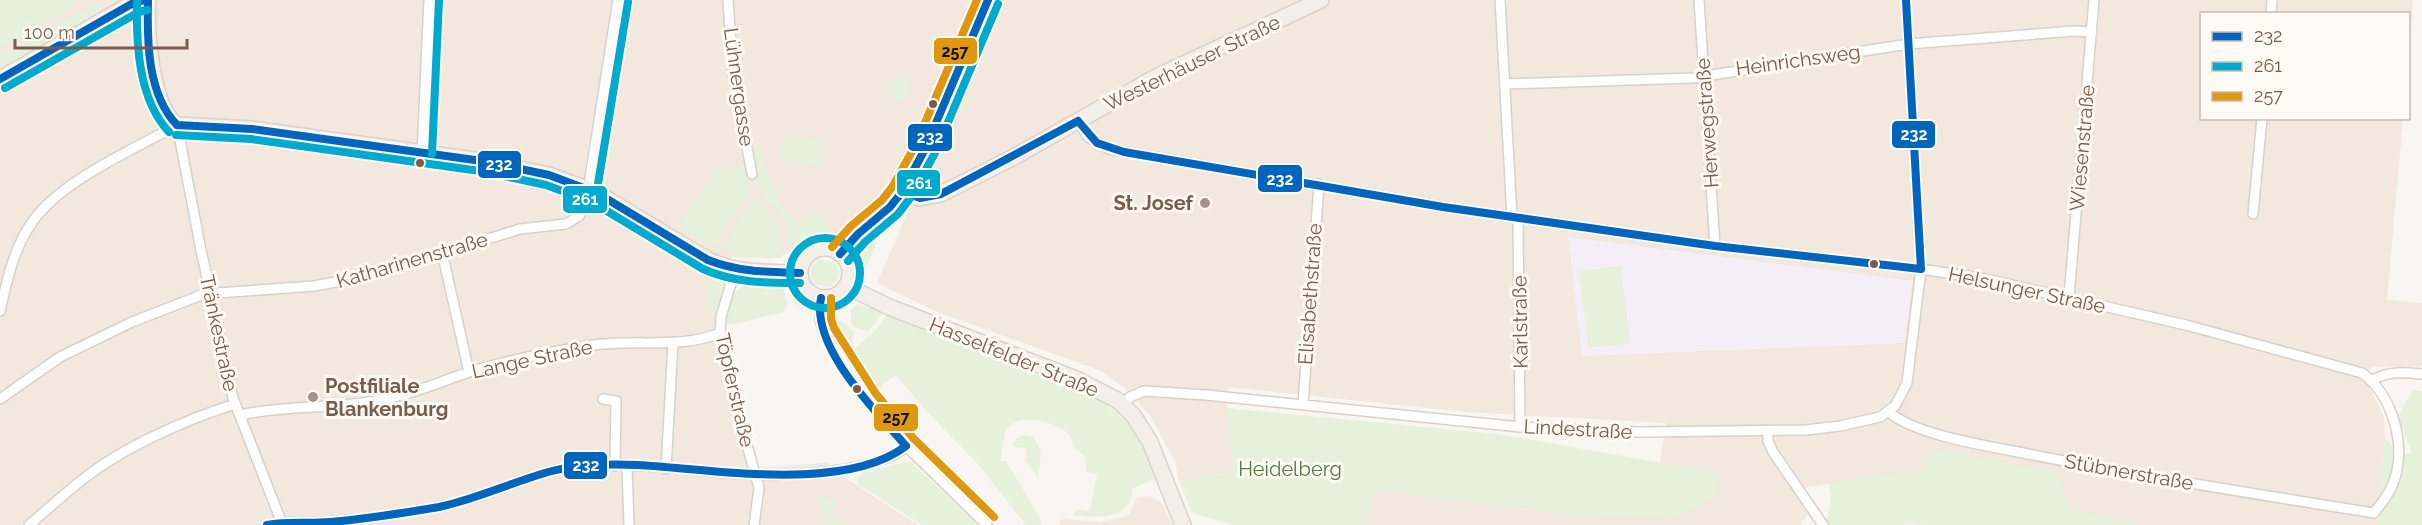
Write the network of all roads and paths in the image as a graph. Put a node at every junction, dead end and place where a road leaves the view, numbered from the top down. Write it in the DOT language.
graph roads {
  1 [pos="146,0"];
  2 [pos="429,0"];
  3 [pos="618,0"];
  4 [pos="728,0"];
  5 [pos="988,0"];
  6 [pos="1321,0"];
  7 [pos="1500,0"];
  8 [pos="1699,0"];
  9 [pos="1906,0"];
  10 [pos="2094,0"];
  11 [pos="2092,32"];
  12 [pos="1908,44"];
  13 [pos="1704,75"];
  14 [pos="0,79"];
  15 [pos="1505,84"];
  16 [pos="2262,120"];
  17 [pos="1078,122"];
  18 [pos="177,125"];
  19 [pos="422,154"];
  20 [pos="752,174"];
  21 [pos="1319,184"];
  22 [pos="587,188"];
  23 [pos="902,192"];
  24 [pos="2253,214"];
  25 [pos="1515,217"];
  26 [pos="1716,246"];
  27 [pos="442,252"];
  28 [pos="840,254"];
  29 [pos="1922,269"];
  30 [pos="735,270"];
  31 [pos="800,273"];
  32 [pos="846,286"];
  33 [pos="211,292"];
  34 [pos="2069,297"];
  35 [pos="820,298"];
  36 [pos="0,310"];
  37 [pos="720,333"];
  38 [pos="673,343"];
  39 [pos="469,372"];
  40 [pos="2422,374"];
  41 [pos="2372,380"];
  42 [pos="0,399"];
  43 [pos="603,399"];
  44 [pos="235,404"];
  45 [pos="1303,404"];
  46 [pos="1123,405"];
  47 [pos="1889,412"];
  48 [pos="240,415"];
  49 [pos="1520,427"];
  50 [pos="1768,432"];
  51 [pos="906,446"];
  52 [pos="615,466"];
  53 [pos="627,466"];
  54 [pos="666,469"];
  55 [pos="757,475"];
  56 [pos="281,521"];
  57 [pos="367,521"];
  58 [pos="295,524"];
  59 [pos="29,525"];
  60 [pos="267,525"];
  61 [pos="629,525"];
  62 [pos="754,525"];
  63 [pos="987,525"];
  64 [pos="1183,525"];
  65 [pos="1823,525"];
  1 -- 14 [label="main road"];
  1 -- 18 [label="main road"];
  2 -- 19 [label="street"];
  3 -- 22 [label="street, Katharinenstraße"];
  4 -- 20 [label="street, Lühnergasse"];
  5 -- 23 [label="street"];
  6 -- 17 [label="main road, Westerhäuser Straße"];
  7 -- 15 [label="street, Karlstraße"];
  8 -- 13 [label="street, Herwegstraße"];
  9 -- 12 [label="street"];
  10 -- 11 [label="street, Wiesenstraße"];
  11 -- 12 [label="street, Heinrichsweg"];
  11 -- 34 [label="street, Wiesenstraße"];
  12 -- 13 [label="street, Heinrichsweg"];
  12 -- 29 [label="street"];
  13 -- 15 [label="street, Heinrichsweg"];
  13 -- 26 [label="street, Herwegstraße"];
  15 -- 25 [label="street, Karlstraße"];
  16 -- 24 [label="street"];
  17 -- 21 [label="street, Helsunger Straße"];
  17 -- 23 [label="main road, Westerhäuser Straße"];
  18 -- 19 [label="main road"];
  18 -- 33 [label="street, Tränkestraße"];
  18 -- 36 [label="street"];
  19 -- 22 [label="main road"];
  21 -- 25 [label="street, Helsunger Straße"];
  21 -- 45 [label="street, Elisabethstraße"];
  22 -- 27 [label="street, Katharinenstraße"];
  22 -- 30 [label="main road"];
  23 -- 28 [label="main road"];
  25 -- 26 [label="street, Helsunger Straße"];
  25 -- 49 [label="street, Karlstraße"];
  26 -- 29 [label="street, Helsunger Straße"];
  27 -- 33 [label="street, Katharinenstraße"];
  27 -- 39 [label="street"];
  28 -- 31 [label="main road"];
  28 -- 32 [label="main road"];
  29 -- 34 [label="street, Helsunger Straße"];
  29 -- 47 [label="street"];
  30 -- 31 [label="main road"];
  30 -- 37 [label="street, Töpferstraße"];
  31 -- 35 [label="main road"];
  32 -- 35 [label="main road"];
  32 -- 46 [label="main road, Hasselfelder Straße"];
  33 -- 42 [label="street, Katharinenstraße"];
  33 -- 44 [label="street, Tränkestraße"];
  34 -- 41 [label="street, Helsunger Straße"];
  35 -- 51 [label="street"];
  37 -- 38 [label="street, Lange Straße"];
  37 -- 55 [label="street, Töpferstraße"];
  38 -- 39 [label="street, Lange Straße"];
  38 -- 54 [label="street"];
  39 -- 48 [label="street, Lange Straße"];
  40 -- 41 [label="street"];
  41 -- 47 [label="street, Stübnerstraße"];
  43 -- 52 [label="street"];
  44 -- 48 [label="street, Tränkestraße"];
  44 -- 59 [label="street"];
  45 -- 46 [label="street, Lindestraße"];
  45 -- 49 [label="street, Lindestraße"];
  46 -- 64 [label="main road, Hasselfelder Straße"];
  47 -- 50 [label="street, Lindestraße"];
  48 -- 56 [label="street, Tränkestraße"];
  49 -- 50 [label="street, Lindestraße"];
  50 -- 65 [label="street"];
  51 -- 55 [label="street"];
  51 -- 63 [label="street"];
  52 -- 53 [label="street"];
  52 -- 57 [label="street"];
  53 -- 54 [label="street"];
  53 -- 61 [label="street"];
  54 -- 55 [label="street"];
  55 -- 62 [label="street, Töpferstraße"];
  56 -- 58 [label="street"];
  56 -- 60 [label="street"];
  57 -- 58 [label="street"];
}
